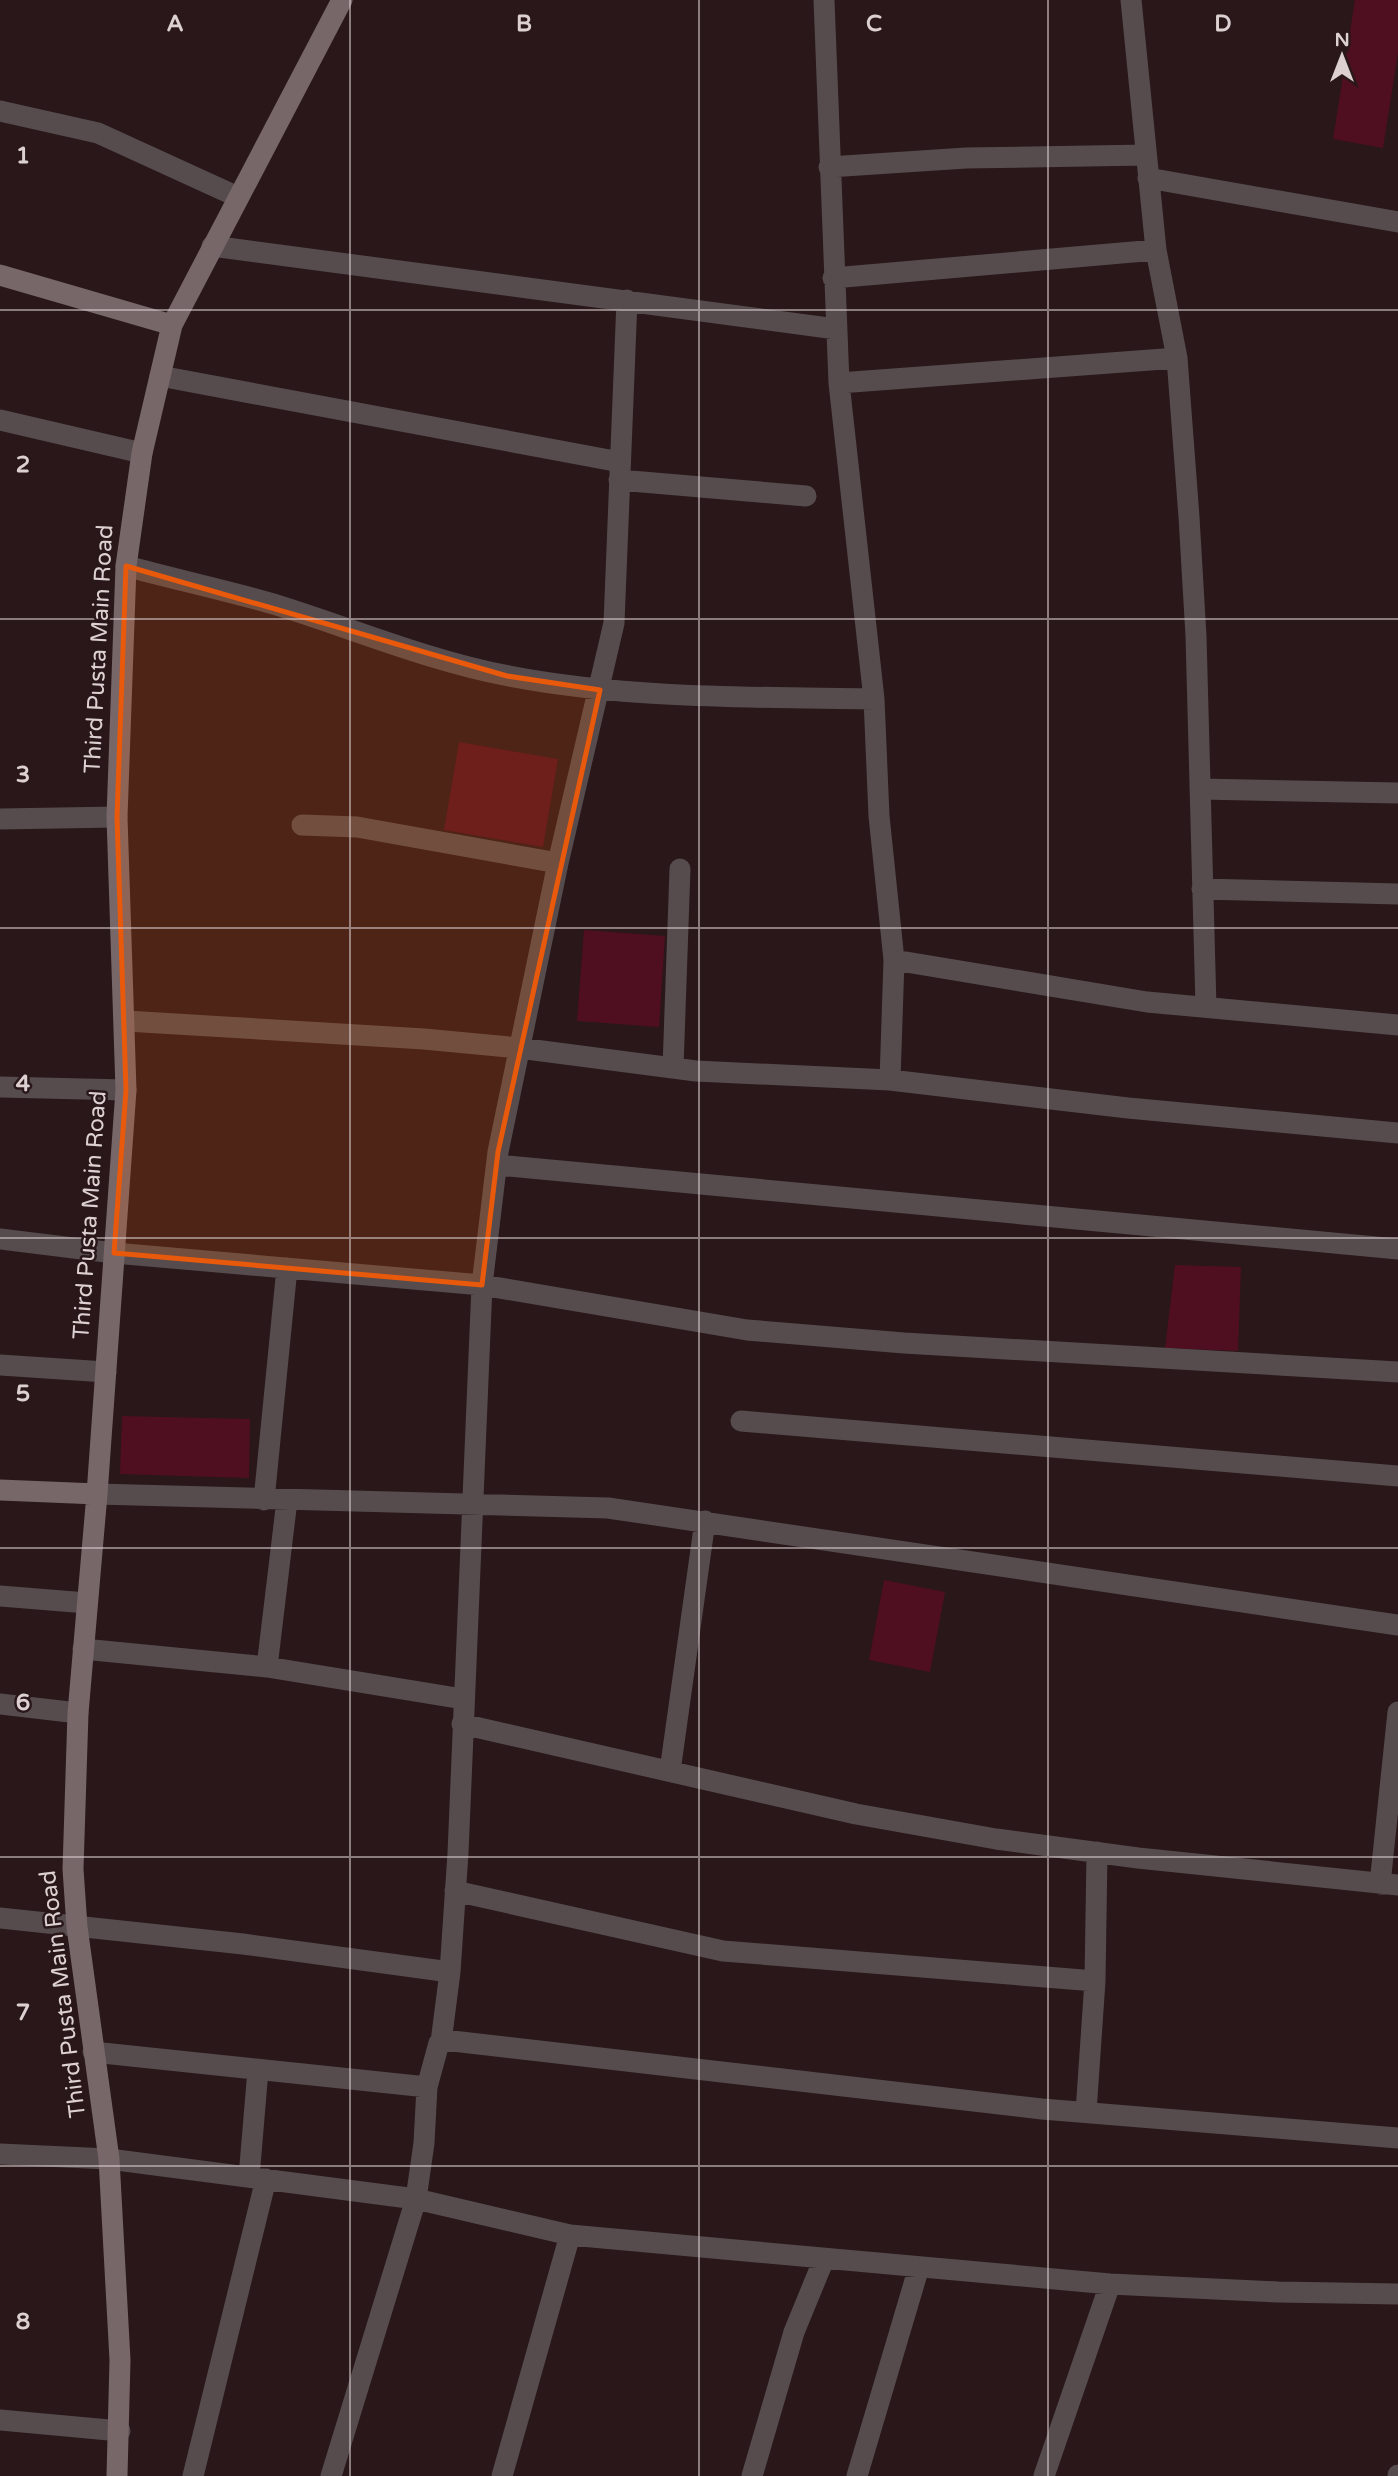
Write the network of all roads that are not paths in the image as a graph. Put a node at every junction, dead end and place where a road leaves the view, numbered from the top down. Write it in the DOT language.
graph roads {
  1 [pos="342,0"];
  2 [pos="824,0"];
  3 [pos="1131,0"];
  4 [pos="0,111"];
  5 [pos="1146,155"];
  6 [pos="830,167"];
  7 [pos="1148,178"];
  8 [pos="238,197"];
  9 [pos="1398,222"];
  10 [pos="212,246"];
  11 [pos="1156,250"];
  12 [pos="0,275"];
  13 [pos="833,278"];
  14 [pos="627,300"];
  15 [pos="172,325"];
  16 [pos="836,329"];
  17 [pos="1177,358"];
  18 [pos="160,376"];
  19 [pos="839,383"];
  20 [pos="0,420"];
  21 [pos="142,453"];
  22 [pos="620,471"];
  23 [pos="806,496"];
  24 [pos="126,566"];
  25 [pos="600,690"];
  26 [pos="874,699"];
  27 [pos="1200,789"];
  28 [pos="1398,793"];
  29 [pos="117,817"];
  30 [pos="0,819"];
  31 [pos="302,825"];
  32 [pos="558,863"];
  33 [pos="680,869"];
  34 [pos="1202,889"];
  35 [pos="1398,894"];
  36 [pos="894,960"];
  37 [pos="1206,1007"];
  38 [pos="126,1021"];
  39 [pos="1398,1025"];
  40 [pos="519,1048"];
  41 [pos="673,1068"];
  42 [pos="890,1080"];
  43 [pos="0,1087"];
  44 [pos="126,1090"];
  45 [pos="1398,1133"];
  46 [pos="497,1166"];
  47 [pos="0,1239"];
  48 [pos="1398,1249"];
  49 [pos="114,1253"];
  50 [pos="287,1268"];
  51 [pos="482,1285"];
  52 [pos="0,1365"];
  53 [pos="106,1372"];
  54 [pos="1398,1372"];
  55 [pos="741,1421"];
  56 [pos="1398,1476"];
  57 [pos="0,1490"];
  58 [pos="97,1494"];
  59 [pos="264,1500"];
  60 [pos="287,1500"];
  61 [pos="474,1506"];
  62 [pos="705,1521"];
  63 [pos="0,1596"];
  64 [pos="88,1603"];
  65 [pos="1398,1625"];
  66 [pos="83,1648"];
  67 [pos="267,1667"];
  68 [pos="463,1699"];
  69 [pos="0,1704"];
  70 [pos="1398,1712"];
  71 [pos="78,1713"];
  72 [pos="462,1724"];
  73 [pos="670,1771"];
  74 [pos="1097,1852"];
  75 [pos="1389,1884"];
  76 [pos="455,1891"];
  77 [pos="0,1918"];
  78 [pos="77,1927"];
  79 [pos="450,1972"];
  80 [pos="1096,1982"];
  81 [pos="441,2042"];
  82 [pos="93,2052"];
  83 [pos="258,2070"];
  84 [pos="427,2087"];
  85 [pos="1086,2112"];
  86 [pos="1398,2138"];
  87 [pos="0,2154"];
  88 [pos="109,2159"];
  89 [pos="257,2178"];
  90 [pos="416,2199"];
  91 [pos="570,2235"];
  92 [pos="824,2259"];
  93 [pos="919,2267"];
  94 [pos="1110,2284"];
  95 [pos="1398,2294"];
  96 [pos="0,2420"];
  97 [pos="120,2431"];
  98 [pos="117,2476"];
  99 [pos="193,2476"];
  100 [pos="331,2476"];
  101 [pos="502,2476"];
  102 [pos="752,2476"];
  103 [pos="857,2476"];
  104 [pos="1044,2476"];
  1 -- 8 [label="street, Third Pusta Main Road"];
  2 -- 6 [label="street"];
  3 -- 5 [label="street"];
  4 -- 8 [label="street"];
  5 -- 6 [label="street"];
  5 -- 7 [label="street"];
  6 -- 13 [label="street"];
  7 -- 9 [label="street"];
  7 -- 11 [label="street"];
  8 -- 10 [label="street, Third Pusta Main Road"];
  10 -- 14 [label="street"];
  10 -- 15 [label="street, Third Pusta Main Road"];
  11 -- 13 [label="street"];
  11 -- 17 [label="street"];
  12 -- 15 [label="street"];
  13 -- 16 [label="street"];
  14 -- 16 [label="street"];
  14 -- 22 [label="street"];
  15 -- 18 [label="street, Third Pusta Main Road"];
  16 -- 19 [label="street"];
  17 -- 19 [label="street"];
  17 -- 27 [label="street"];
  18 -- 21 [label="street, Third Pusta Main Road"];
  18 -- 22 [label="street"];
  19 -- 26 [label="street"];
  20 -- 21 [label="street"];
  21 -- 24 [label="street, Third Pusta Main Road"];
  22 -- 23 [label="street"];
  22 -- 25 [label="street"];
  24 -- 25 [label="street"];
  24 -- 29 [label="street, Third Pusta Main Road"];
  25 -- 26 [label="street"];
  25 -- 32 [label="street"];
  26 -- 36 [label="street"];
  27 -- 28 [label="street"];
  27 -- 34 [label="street"];
  29 -- 30 [label="street"];
  29 -- 38 [label="street, Third Pusta Main Road"];
  31 -- 32 [label="street"];
  32 -- 40 [label="street"];
  33 -- 41 [label="street"];
  34 -- 35 [label="street"];
  34 -- 37 [label="street"];
  36 -- 37 [label="street"];
  36 -- 42 [label="street"];
  37 -- 39 [label="street"];
  38 -- 40 [label="street"];
  38 -- 44 [label="street, Third Pusta Main Road"];
  40 -- 41 [label="street"];
  40 -- 46 [label="street"];
  41 -- 42 [label="street"];
  42 -- 45 [label="street"];
  43 -- 44 [label="street"];
  44 -- 49 [label="street, Third Pusta Main Road"];
  46 -- 48 [label="street"];
  46 -- 51 [label="street"];
  47 -- 49 [label="street"];
  49 -- 50 [label="street"];
  49 -- 53 [label="street, Third Pusta Main Road"];
  50 -- 51 [label="street"];
  50 -- 59 [label="street"];
  51 -- 54 [label="street"];
  51 -- 61 [label="street"];
  52 -- 53 [label="street"];
  53 -- 58 [label="street, Third Pusta Main Road"];
  55 -- 56 [label="street"];
  57 -- 58 [label="street"];
  58 -- 59 [label="street"];
  58 -- 64 [label="street, Third Pusta Main Road"];
  59 -- 60 [label="street"];
  60 -- 61 [label="street"];
  60 -- 67 [label="street"];
  61 -- 62 [label="street"];
  61 -- 68 [label="street"];
  62 -- 65 [label="street"];
  62 -- 73 [label="street"];
  63 -- 64 [label="street"];
  64 -- 66 [label="street, Third Pusta Main Road"];
  66 -- 67 [label="street"];
  66 -- 71 [label="street, Third Pusta Main Road"];
  67 -- 68 [label="street"];
  68 -- 72 [label="street"];
  69 -- 71 [label="street"];
  70 -- 75 [label="street"];
  71 -- 78 [label="street, Third Pusta Main Road"];
  72 -- 73 [label="street"];
  72 -- 76 [label="street"];
  73 -- 74 [label="street"];
  74 -- 75 [label="street"];
  74 -- 80 [label="street"];
  76 -- 79 [label="street"];
  76 -- 80 [label="street"];
  77 -- 78 [label="street"];
  78 -- 79 [label="street"];
  78 -- 82 [label="street, Third Pusta Main Road"];
  79 -- 81 [label="street"];
  80 -- 85 [label="street"];
  81 -- 84 [label="street"];
  81 -- 85 [label="street"];
  82 -- 83 [label="street"];
  82 -- 88 [label="street, Third Pusta Main Road"];
  83 -- 84 [label="street"];
  83 -- 89 [label="street"];
  84 -- 90 [label="street"];
  85 -- 86 [label="street"];
  87 -- 88 [label="street"];
  88 -- 89 [label="street"];
  88 -- 97 [label="street, Third Pusta Main Road"];
  89 -- 90 [label="street"];
  89 -- 99 [label="street"];
  90 -- 91 [label="street"];
  90 -- 100 [label="street"];
  91 -- 92 [label="street"];
  91 -- 101 [label="street"];
  92 -- 93 [label="street"];
  92 -- 102 [label="street"];
  93 -- 94 [label="street"];
  93 -- 103 [label="street"];
  94 -- 95 [label="street"];
  94 -- 104 [label="street"];
  96 -- 97 [label="street"];
  97 -- 98 [label="street, Third Pusta Main Road"];
}
